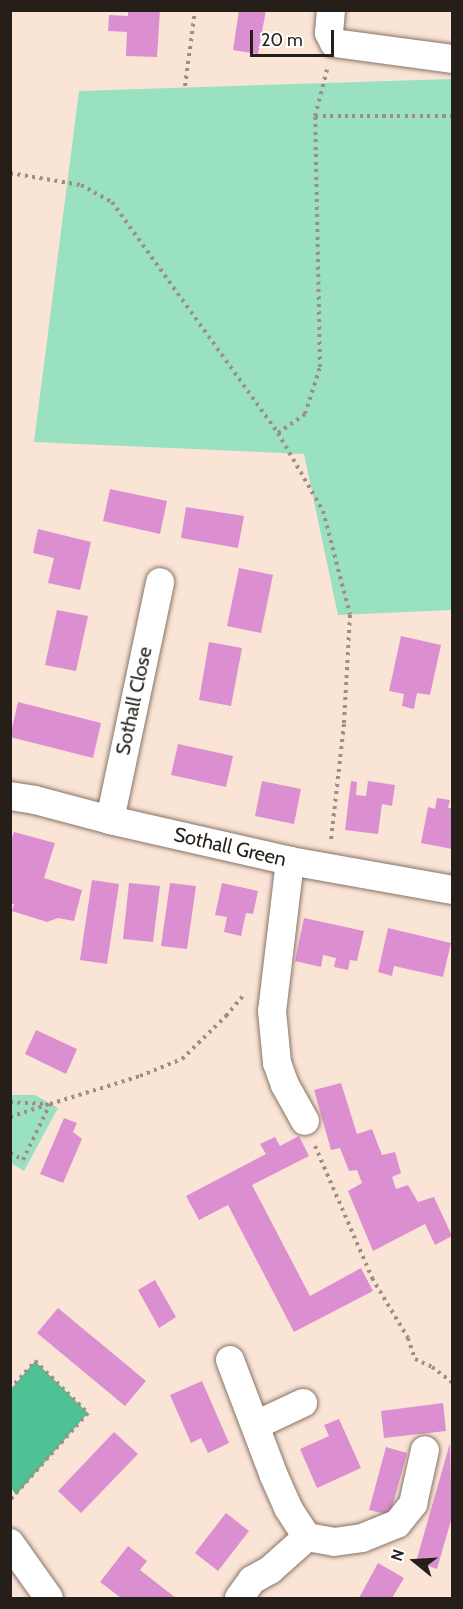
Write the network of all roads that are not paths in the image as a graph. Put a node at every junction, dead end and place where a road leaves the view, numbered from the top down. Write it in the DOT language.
graph roads {
  1 [pos="331,10"];
  2 [pos="453,59"];
  3 [pos="160,582"];
  4 [pos="10,796"];
  5 [pos="110,820"];
  6 [pos="290,861"];
  7 [pos="453,890"];
  8 [pos="305,1121"];
  9 [pos="230,1360"];
  10 [pos="303,1403"];
  11 [pos="256,1425"];
  12 [pos="425,1450"];
  13 [pos="307,1537"];
  14 [pos="10,1543"];
  15 [pos="49,1599"];
  16 [pos="239,1599"];
  1 -- 2 [label="street"];
  3 -- 5 [label="street, Sothall Close"];
  4 -- 5 [label="street, Sothall Green"];
  5 -- 6 [label="street, Sothall Green"];
  6 -- 7 [label="street, Sothall Green"];
  6 -- 8 [label="street"];
  9 -- 11 [label="street"];
  10 -- 11 [label="street"];
  11 -- 13 [label="street"];
  12 -- 13 [label="street"];
  13 -- 16 [label="street"];
  14 -- 15 [label="street"];
}
